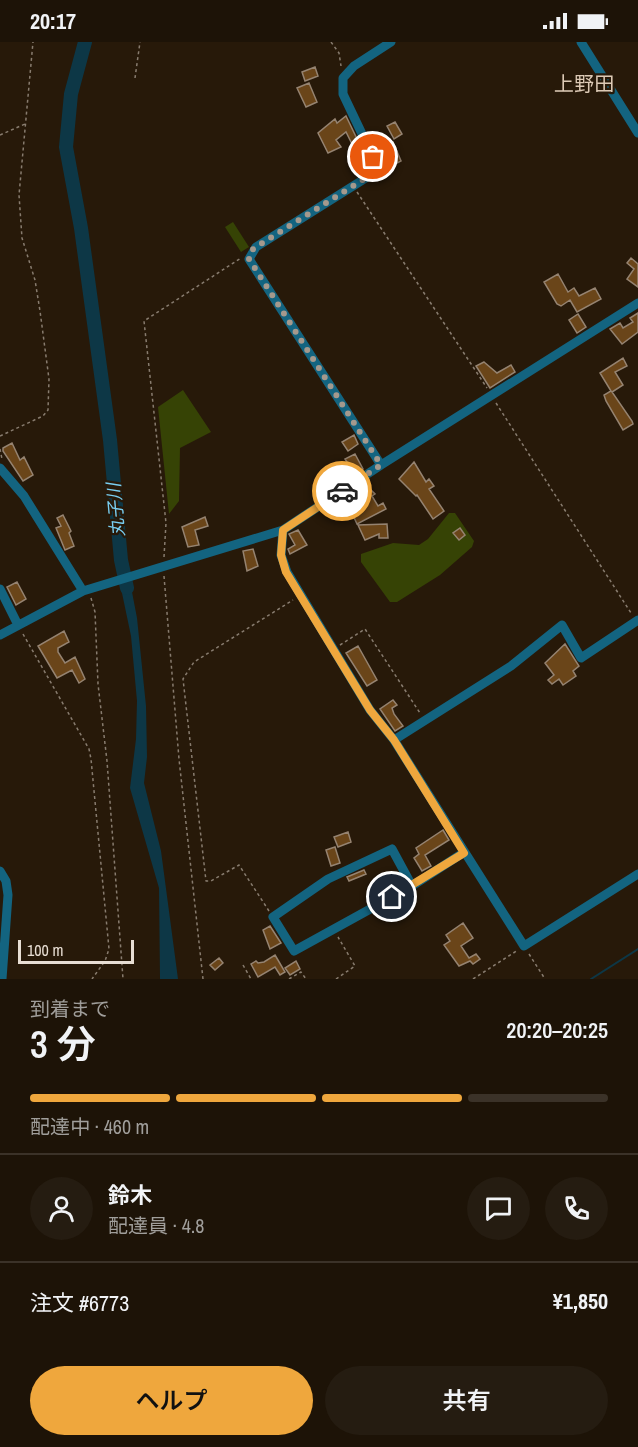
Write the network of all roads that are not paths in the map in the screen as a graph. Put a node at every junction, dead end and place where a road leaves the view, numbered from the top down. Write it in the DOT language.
graph roads {
  1 [pos="391,42"];
  2 [pos="581,42"];
  3 [pos="638,133"];
  4 [pos="638,303"];
  5 [pos="381,465"];
  6 [pos="1,468"];
  7 [pos="283,530"];
  8 [pos="0,590"];
  9 [pos="86,591"];
  10 [pos="637,621"];
  11 [pos="18,625"];
  12 [pos="0,635"];
  13 [pos="394,740"];
  14 [pos="464,853"];
  15 [pos="0,871"];
  16 [pos="638,874"];
  17 [pos="412,886"];
  18 [pos="2,979"];
  1 -- 5 [label="street"];
  2 -- 3 [label="street"];
  4 -- 5 [label="street"];
  5 -- 7 [label="street"];
  6 -- 9 [label="street"];
  7 -- 9 [label="street"];
  7 -- 13 [label="street"];
  8 -- 11 [label="street"];
  9 -- 11 [label="street"];
  10 -- 13 [label="street"];
  11 -- 12 [label="street"];
  13 -- 14 [label="street"];
  14 -- 16 [label="street"];
  14 -- 17 [label="street"];
  15 -- 18 [label="street"];
  17 -- 17 [label="street"];
}
